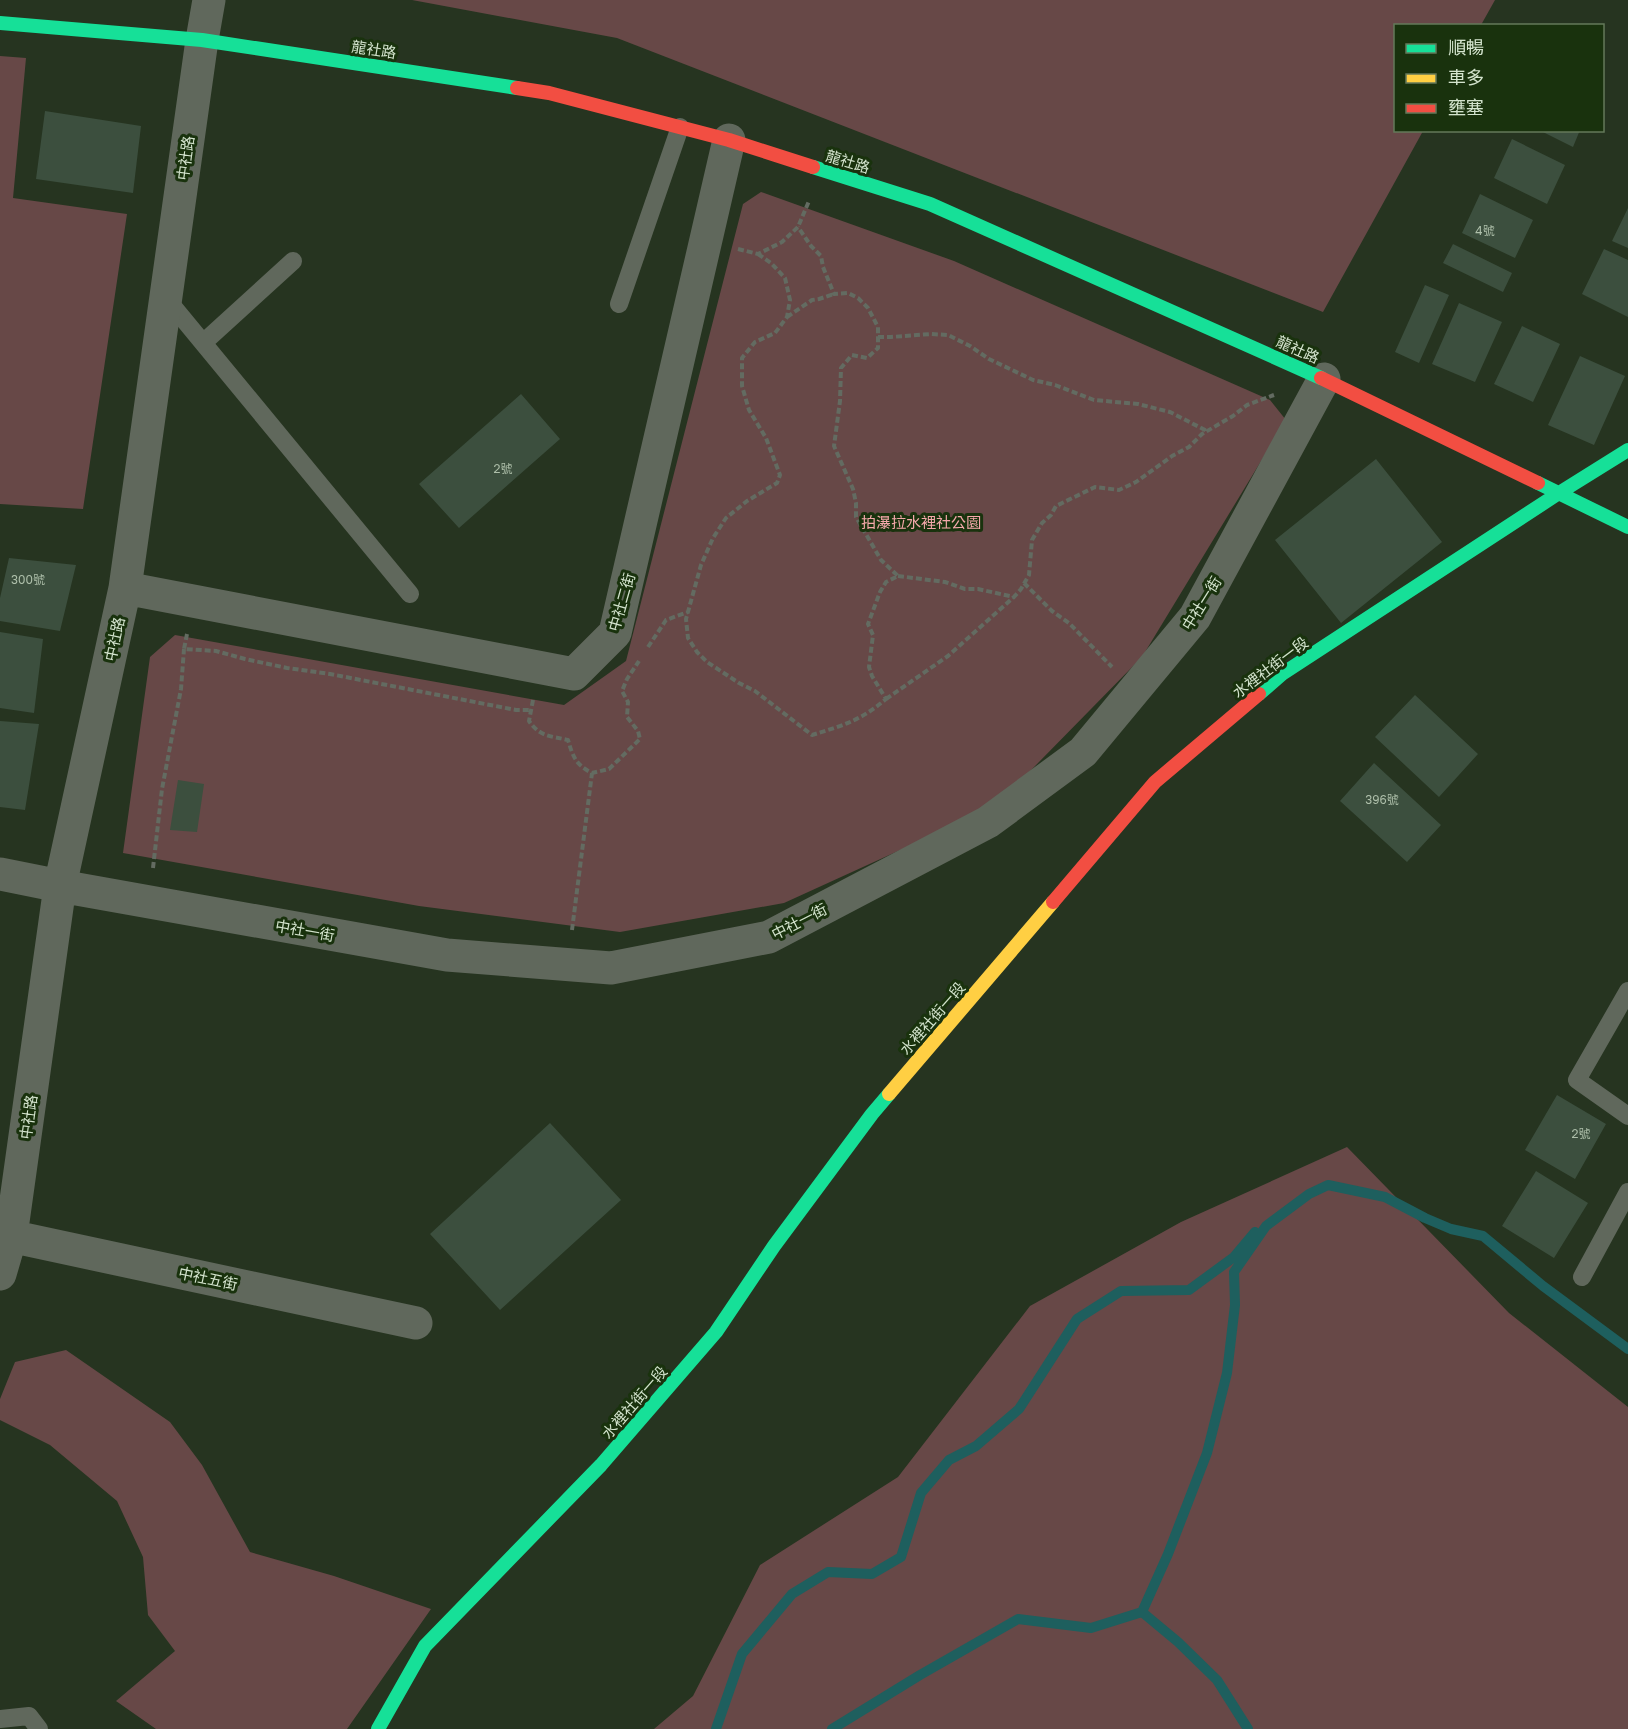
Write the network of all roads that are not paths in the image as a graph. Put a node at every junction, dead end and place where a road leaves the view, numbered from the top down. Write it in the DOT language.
graph roads {
  1 [pos="209,0"];
  2 [pos="0,22"];
  3 [pos="202,40"];
  4 [pos="680,127"];
  5 [pos="729,140"];
  6 [pos="293,261"];
  7 [pos="166,298"];
  8 [pos="619,304"];
  9 [pos="203,343"];
  10 [pos="1324,379"];
  11 [pos="1628,450"];
  12 [pos="1559,493"];
  13 [pos="1628,527"];
  14 [pos="125,588"];
  15 [pos="410,594"];
  16 [pos="0,874"];
  17 [pos="60,886"];
  18 [pos="1628,991"];
  19 [pos="1628,1116"];
  20 [pos="1628,1192"];
  21 [pos="5,1235"];
  22 [pos="0,1274"];
  23 [pos="1582,1277"];
  24 [pos="416,1323"];
  25 [pos="0,1719"];
  26 [pos="39,1729"];
  27 [pos="378,1729"];
  1 -- 3 [label="street, 中社路"];
  2 -- 3 [label="street, 龍社路"];
  3 -- 4 [label="street, 龍社路"];
  3 -- 7 [label="street, 中社路"];
  4 -- 5 [label="street, 龍社路"];
  4 -- 8 [label="lane"];
  5 -- 10 [label="street, 龍社路"];
  5 -- 14 [label="street, 中社二街"];
  6 -- 9 [label="lane"];
  7 -- 9 [label="lane"];
  7 -- 14 [label="street, 中社路"];
  9 -- 15 [label="lane"];
  10 -- 12 [label="street, 龍社路"];
  10 -- 17 [label="street, 中社一街"];
  11 -- 12 [label="street, 水裡社街一段"];
  12 -- 13 [label="street, 龍社路"];
  12 -- 27 [label="street, 水裡社街一段"];
  14 -- 17 [label="street, 中社路"];
  16 -- 17 [label="street, 中社一街"];
  17 -- 21 [label="street, 中社路"];
  18 -- 19 [label="lane"];
  20 -- 23 [label="lane"];
  21 -- 22 [label="street, 中社路"];
  21 -- 24 [label="street, 中社五街"];
  25 -- 26 [label="lane"];
}
